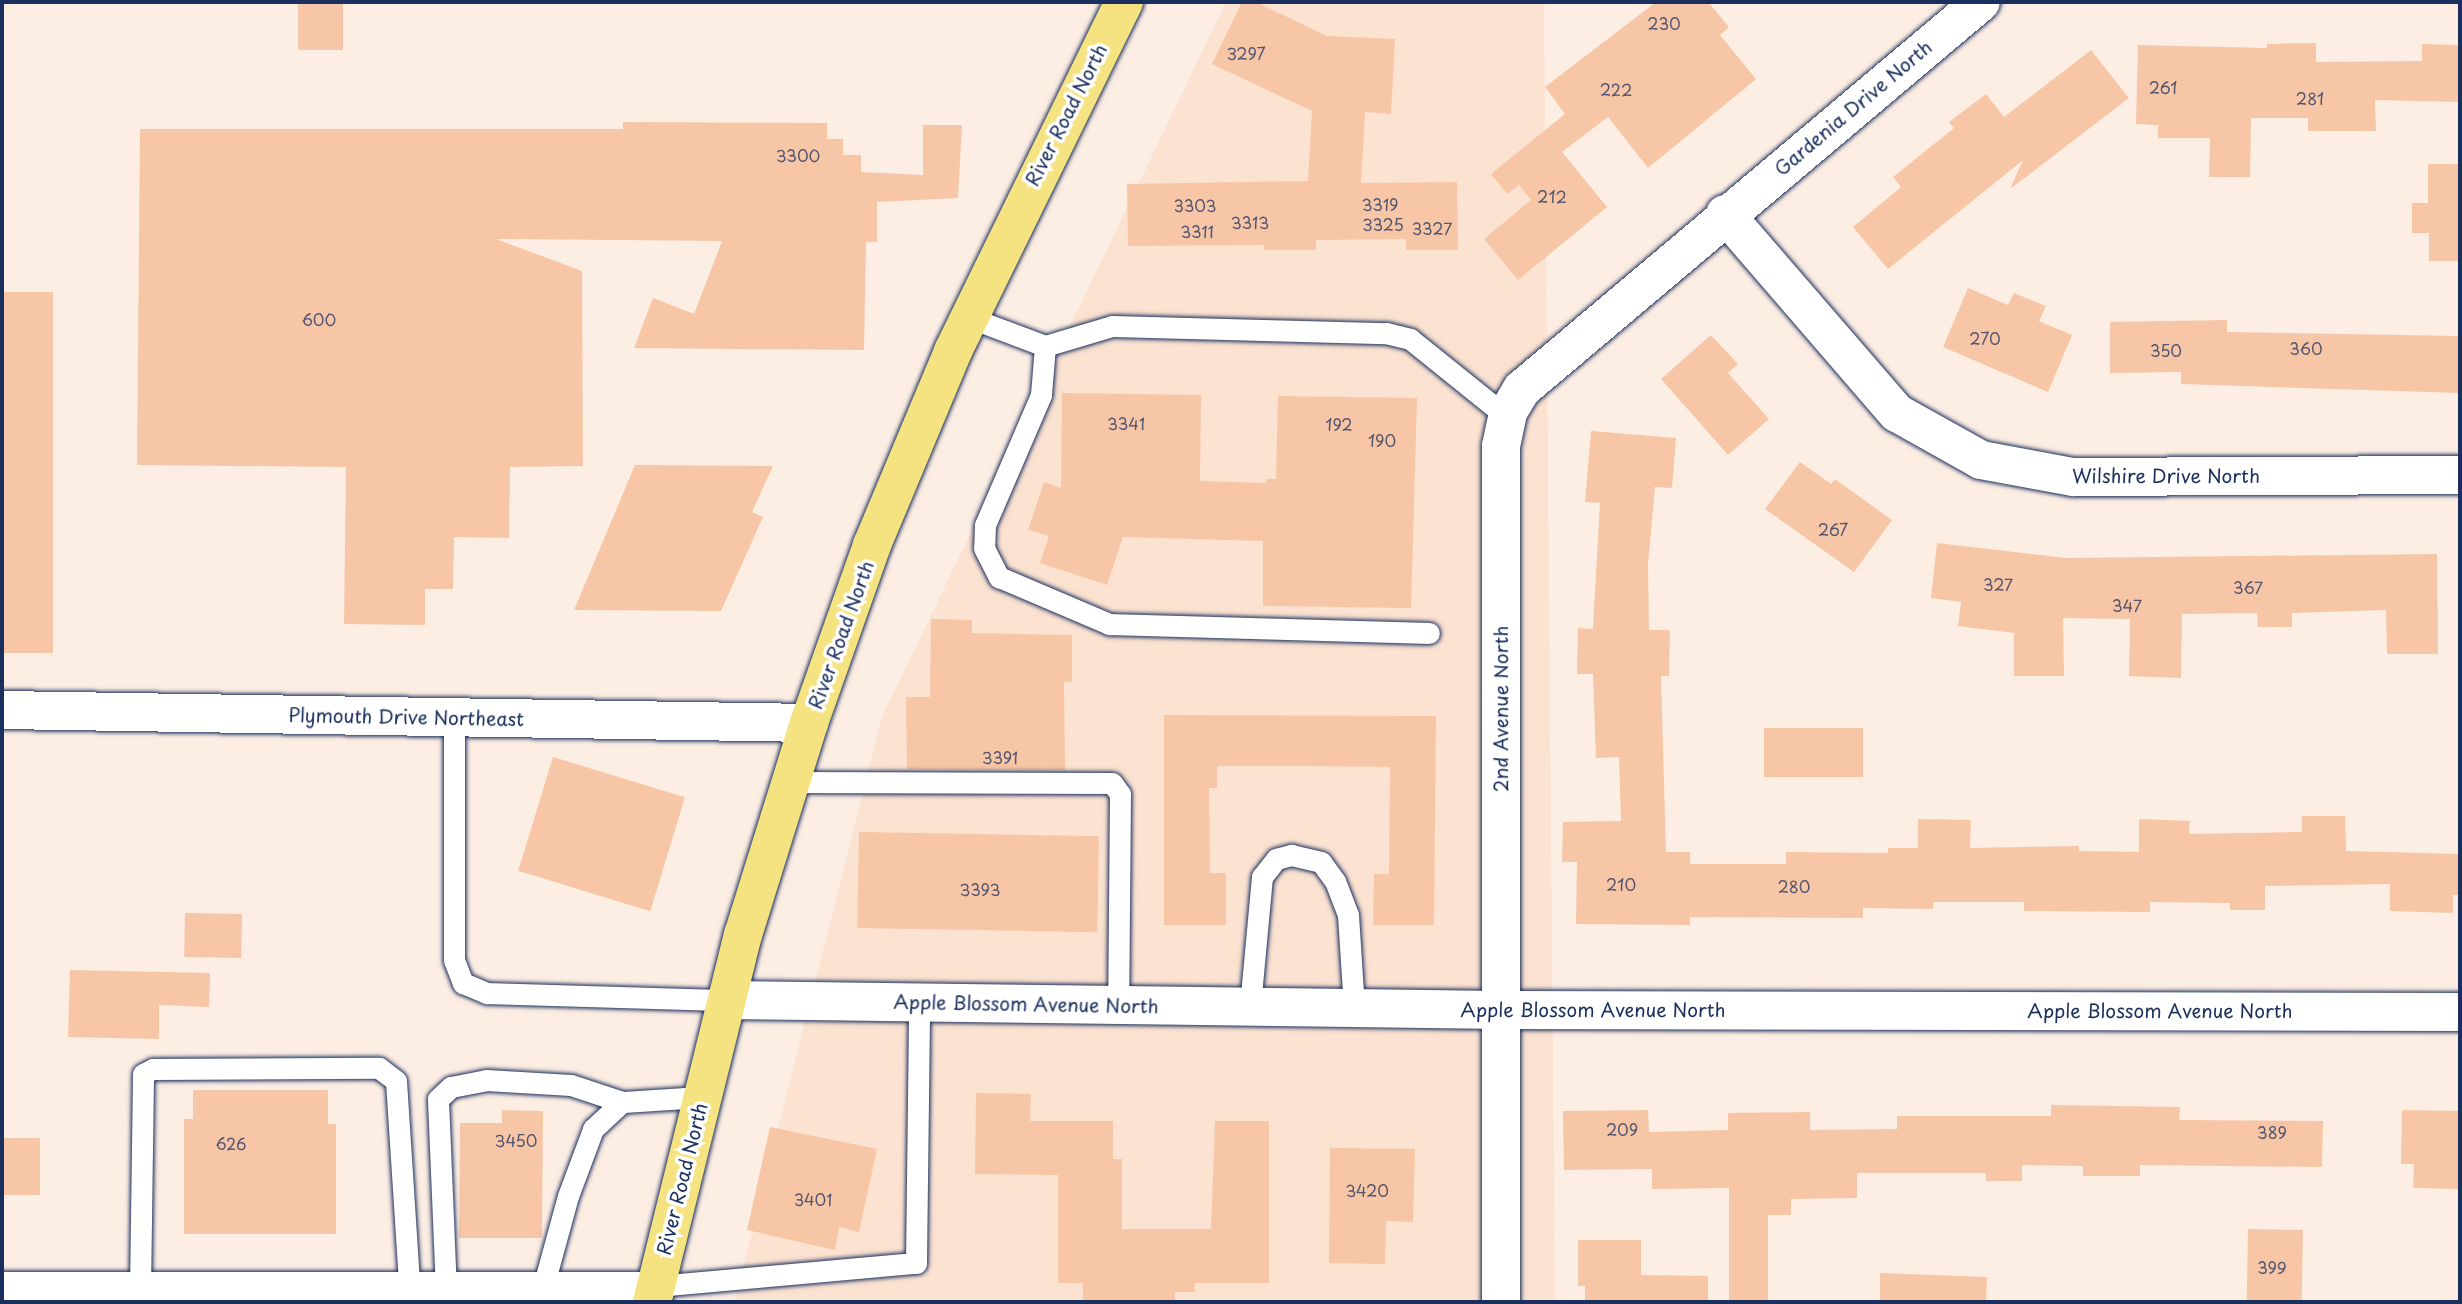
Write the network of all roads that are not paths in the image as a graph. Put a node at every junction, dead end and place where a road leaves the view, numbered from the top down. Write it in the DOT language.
graph roads {
  1 [pos="1124,2"];
  2 [pos="1981,2"];
  3 [pos="1725,214"];
  4 [pos="968,317"];
  5 [pos="1045,346"];
  6 [pos="1507,417"];
  7 [pos="2460,475"];
  8 [pos="1429,633"];
  9 [pos="2,710"];
  10 [pos="454,718"];
  11 [pos="809,723"];
  12 [pos="791,782"];
  13 [pos="727,1000"];
  14 [pos="919,1002"];
  15 [pos="1118,1005"];
  16 [pos="1250,1006"];
  17 [pos="1354,1008"];
  18 [pos="1502,1010"];
  19 [pos="2460,1012"];
  20 [pos="702,1097"];
  21 [pos="622,1102"];
  22 [pos="2,1290"];
  23 [pos="140,1291"];
  24 [pos="542,1291"];
  25 [pos="654,1293"];
  26 [pos="422,1295"];
  27 [pos="90,1296"];
  28 [pos="1501,1302"];
  1 -- 4 [label="main road, River Road North"];
  2 -- 3 [label="street, Gardenia Drive North"];
  3 -- 6 [label="street, 2nd Avenue North"];
  3 -- 7 [label="street, Wilshire Drive North"];
  4 -- 5 [label="lane"];
  4 -- 11 [label="main road, River Road North"];
  5 -- 6 [label="lane"];
  5 -- 8 [label="lane"];
  6 -- 18 [label="street, 2nd Avenue North"];
  9 -- 10 [label="street, Plymouth Drive Northeast"];
  10 -- 11 [label="street, Plymouth Drive Northeast"];
  10 -- 13 [label="lane"];
  11 -- 12 [label="main road, River Road North"];
  12 -- 13 [label="main road, River Road North"];
  12 -- 15 [label="lane"];
  13 -- 14 [label="street, Apple Blossom Avenue North"];
  13 -- 20 [label="main road, River Road North"];
  14 -- 15 [label="street, Apple Blossom Avenue North"];
  14 -- 25 [label="lane"];
  15 -- 16 [label="street, Apple Blossom Avenue North"];
  16 -- 17 [label="street, Apple Blossom Avenue North"];
  16 -- 17 [label="lane"];
  17 -- 18 [label="street, Apple Blossom Avenue North"];
  18 -- 19 [label="street, Apple Blossom Avenue North"];
  18 -- 28 [label="street, 2nd Avenue North"];
  20 -- 21 [label="lane"];
  20 -- 25 [label="main road, River Road North"];
  21 -- 24 [label="lane"];
  21 -- 26 [label="lane"];
  22 -- 27 [label="street"];
  23 -- 26 [label="street"];
  23 -- 26 [label="lane"];
  23 -- 27 [label="street"];
  24 -- 25 [label="street"];
  24 -- 26 [label="street"];
}
